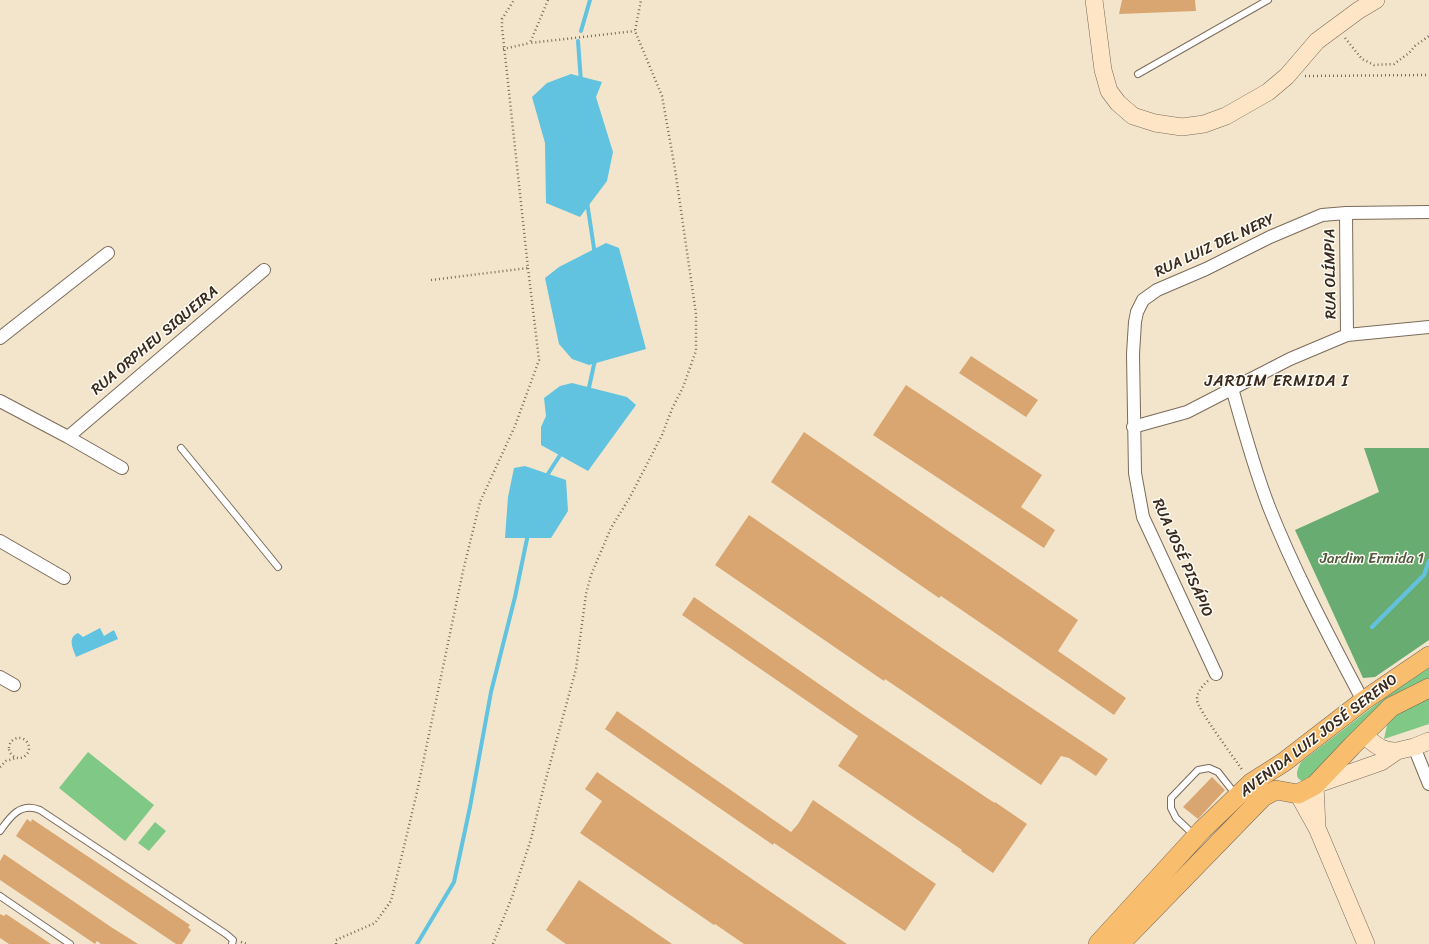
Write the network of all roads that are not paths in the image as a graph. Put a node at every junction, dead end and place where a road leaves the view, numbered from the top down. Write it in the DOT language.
graph roads {
  1 [pos="1094,0"];
  2 [pos="1268,0"];
  3 [pos="1376,0"];
  4 [pos="1138,74"];
  5 [pos="1429,212"];
  6 [pos="1346,213"];
  7 [pos="108,253"];
  8 [pos="264,270"];
  9 [pos="1429,327"];
  10 [pos="1348,335"];
  11 [pos="0,338"];
  12 [pos="1232,388"];
  13 [pos="0,401"];
  14 [pos="1133,427"];
  15 [pos="68,437"];
  16 [pos="181,448"];
  17 [pos="122,468"];
  18 [pos="0,541"];
  19 [pos="278,567"];
  20 [pos="64,578"];
  21 [pos="1429,656"];
  22 [pos="1216,674"];
  23 [pos="0,677"];
  24 [pos="14,685"];
  25 [pos="1429,688"];
  26 [pos="1363,701"];
  27 [pos="1363,735"];
  28 [pos="1422,744"];
  29 [pos="1397,751"];
  30 [pos="1284,762"];
  31 [pos="1429,784"];
  32 [pos="1315,785"];
  33 [pos="1298,794"];
  34 [pos="1237,796"];
  35 [pos="1317,828"];
  36 [pos="0,831"];
  37 [pos="1199,833"];
  38 [pos="1216,844"];
  39 [pos="0,896"];
  40 [pos="70,944"];
  41 [pos="232,944"];
  42 [pos="1098,944"];
  43 [pos="1120,944"];
  44 [pos="1366,944"];
  1 -- 3 [label="street"];
  2 -- 4 [label="lane"];
  5 -- 6 [label="street, RUA LUIZ DEL NERY"];
  6 -- 10 [label="street, RUA OLÍMPIA"];
  6 -- 14 [label="street, RUA LUIZ DEL NERY"];
  7 -- 11 [label="street"];
  8 -- 15 [label="street, RUA ORPHEU SIQUEIRA"];
  9 -- 10 [label="street"];
  10 -- 12 [label="street"];
  12 -- 14 [label="street"];
  12 -- 26 [label="street"];
  13 -- 15 [label="street"];
  14 -- 22 [label="street, RUA JOSÉ PISÁPIO"];
  15 -- 17 [label="street"];
  16 -- 19 [label="lane"];
  18 -- 20 [label="street"];
  21 -- 26 [label="main road, AVENIDA LUIZ JOSÉ SERENO"];
  23 -- 24 [label="street"];
  25 -- 27 [label="main road, AVENIDA LUIZ JOSÉ SERENO"];
  26 -- 30 [label="main road, AVENIDA LUIZ JOSÉ SERENO"];
  27 -- 29 [label="street"];
  27 -- 32 [label="main road, AVENIDA LUIZ JOSÉ SERENO"];
  28 -- 29 [label="street"];
  28 -- 31 [label="street"];
  29 -- 32 [label="street"];
  30 -- 33 [label="main road"];
  30 -- 34 [label="main road, AVENIDA LUIZ JOSÉ SERENO"];
  32 -- 33 [label="main road, AVENIDA LUIZ JOSÉ SERENO"];
  32 -- 35 [label="street"];
  33 -- 35 [label="street"];
  33 -- 38 [label="main road, AVENIDA LUIZ JOSÉ SERENO"];
  34 -- 37 [label="main road, AVENIDA LUIZ JOSÉ SERENO"];
  34 -- 37 [label="lane"];
  35 -- 44 [label="street"];
  36 -- 41 [label="lane"];
  37 -- 38 [label="main road"];
  37 -- 42 [label="main road, AVENIDA LUIZ JOSÉ SERENO"];
  38 -- 43 [label="main road, AVENIDA LUIZ JOSÉ SERENO"];
  39 -- 40 [label="lane"];
}
